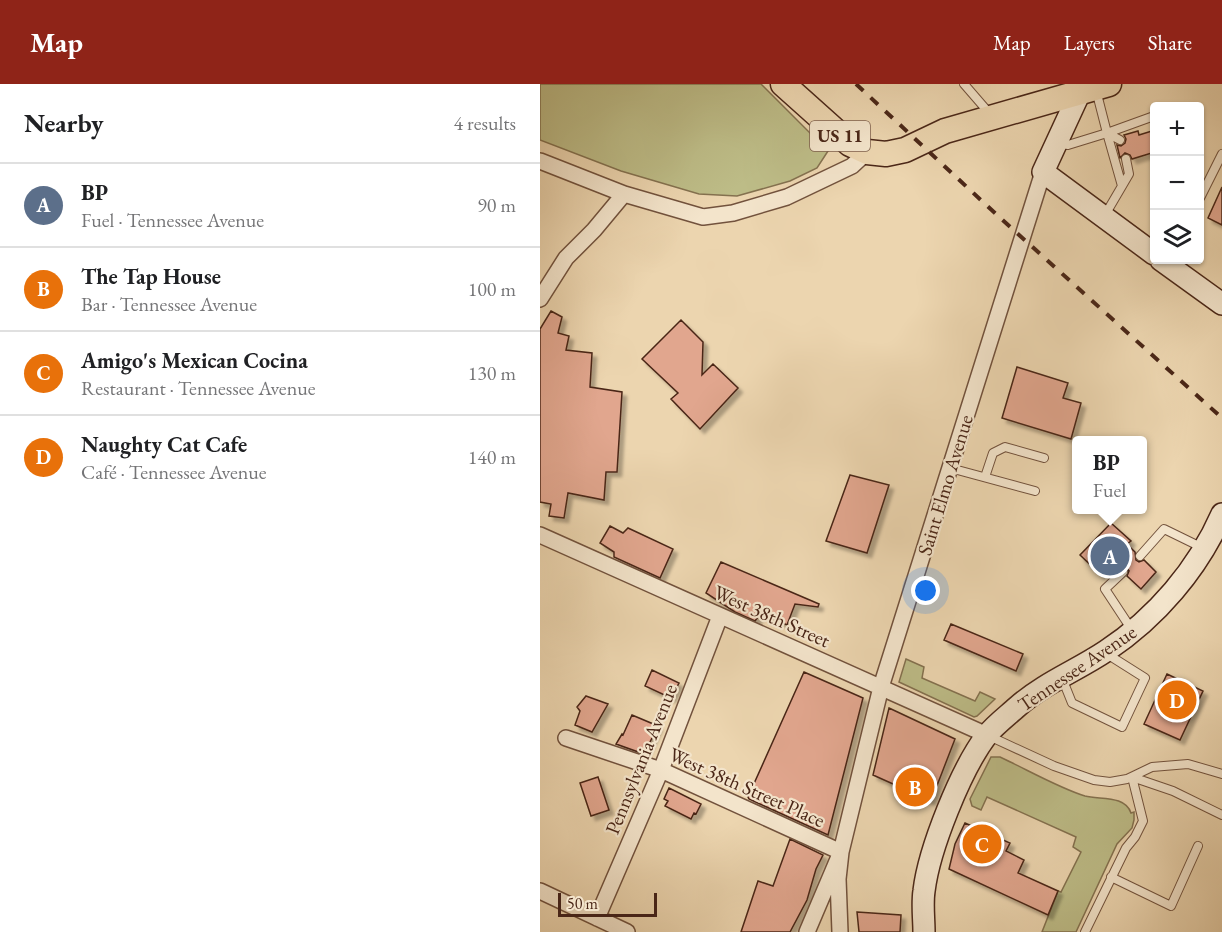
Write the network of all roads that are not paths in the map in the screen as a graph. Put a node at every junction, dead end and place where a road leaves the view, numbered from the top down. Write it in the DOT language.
graph roads {
  1 [pos="783,84"];
  2 [pos="964,84"];
  3 [pos="1092,87"];
  4 [pos="1150,118"];
  5 [pos="987,119"];
  6 [pos="1107,133"];
  7 [pos="1120,140"];
  8 [pos="1056,142"];
  9 [pos="867,152"];
  10 [pos="1222,154"];
  11 [pos="1126,159"];
  12 [pos="540,161"];
  13 [pos="1043,172"];
  14 [pos="1122,186"];
  15 [pos="1204,190"];
  16 [pos="624,194"];
  17 [pos="1103,217"];
  18 [pos="1150,250"];
  19 [pos="1170,264"];
  20 [pos="540,299"];
  21 [pos="1222,304"];
  22 [pos="1044,458"];
  23 [pos="950,468"];
  24 [pos="985,477"];
  25 [pos="1035,491"];
  26 [pos="1222,514"];
  27 [pos="540,535"];
  28 [pos="1204,548"];
  29 [pos="1140,556"];
  30 [pos="1123,572"];
  31 [pos="720,616"];
  32 [pos="1133,631"];
  33 [pos="1104,652"];
  34 [pos="1061,676"];
  35 [pos="881,687"];
  36 [pos="987,735"];
  37 [pos="566,738"];
  38 [pos="661,770"];
  39 [pos="1222,774"];
  40 [pos="1132,777"];
  41 [pos="1222,815"];
  42 [pos="1198,846"];
  43 [pos="841,852"];
  44 [pos="1111,877"];
  45 [pos="540,891"];
  46 [pos="597,918"];
  47 [pos="627,932"];
  48 [pos="807,932"];
  49 [pos="840,932"];
  50 [pos="924,932"];
  51 [pos="1085,932"];
  1 -- 9 [label="main road, US 11"];
  2 -- 5 [label="lane"];
  3 -- 5 [label="main road, US 11"];
  3 -- 6 [label="lane"];
  3 -- 8 [label="main road, Saint Elmo Avenue"];
  4 -- 6 [label="lane"];
  5 -- 9 [label="main road, US 11"];
  6 -- 7 [label="lane"];
  6 -- 8 [label="lane"];
  6 -- 14 [label="lane"];
  8 -- 13 [label="main road, Saint Elmo Avenue"];
  9 -- 16 [label="street"];
  10 -- 15 [label="lane"];
  11 -- 14 [label="lane"];
  12 -- 16 [label="street"];
  13 -- 17 [label="main road"];
  13 -- 23 [label="street, Saint Elmo Avenue"];
  14 -- 17 [label="lane"];
  16 -- 20 [label="street"];
  17 -- 18 [label="main road"];
  19 -- 21 [label="main road"];
  22 -- 24 [label="lane"];
  23 -- 24 [label="lane"];
  23 -- 35 [label="street, Saint Elmo Avenue"];
  24 -- 25 [label="lane"];
  26 -- 28 [label="main road, Tennessee Avenue"];
  27 -- 31 [label="street, West 38th Street"];
  28 -- 29 [label="lane"];
  28 -- 32 [label="main road, Tennessee Avenue"];
  30 -- 32 [label="lane"];
  31 -- 35 [label="street, West 38th Street"];
  31 -- 38 [label="street, Pennsylvania Avenue"];
  32 -- 33 [label="main road, Tennessee Avenue"];
  33 -- 34 [label="main road, Tennessee Avenue"];
  33 -- 34 [label="lane"];
  34 -- 36 [label="main road, Tennessee Avenue"];
  35 -- 36 [label="street, West 38th Street"];
  35 -- 43 [label="street, Saint Elmo Avenue"];
  36 -- 40 [label="lane"];
  36 -- 50 [label="main road, Tennessee Avenue"];
  37 -- 38 [label="street, West 38th Street Place"];
  38 -- 43 [label="street, West 38th Street Place"];
  38 -- 46 [label="street, Pennsylvania Avenue"];
  39 -- 40 [label="lane"];
  40 -- 41 [label="lane"];
  40 -- 44 [label="lane"];
  42 -- 44 [label="lane"];
  43 -- 48 [label="street"];
  43 -- 49 [label="street, Saint Elmo Avenue"];
  44 -- 51 [label="lane"];
  45 -- 46 [label="street"];
  46 -- 47 [label="street"];
}
